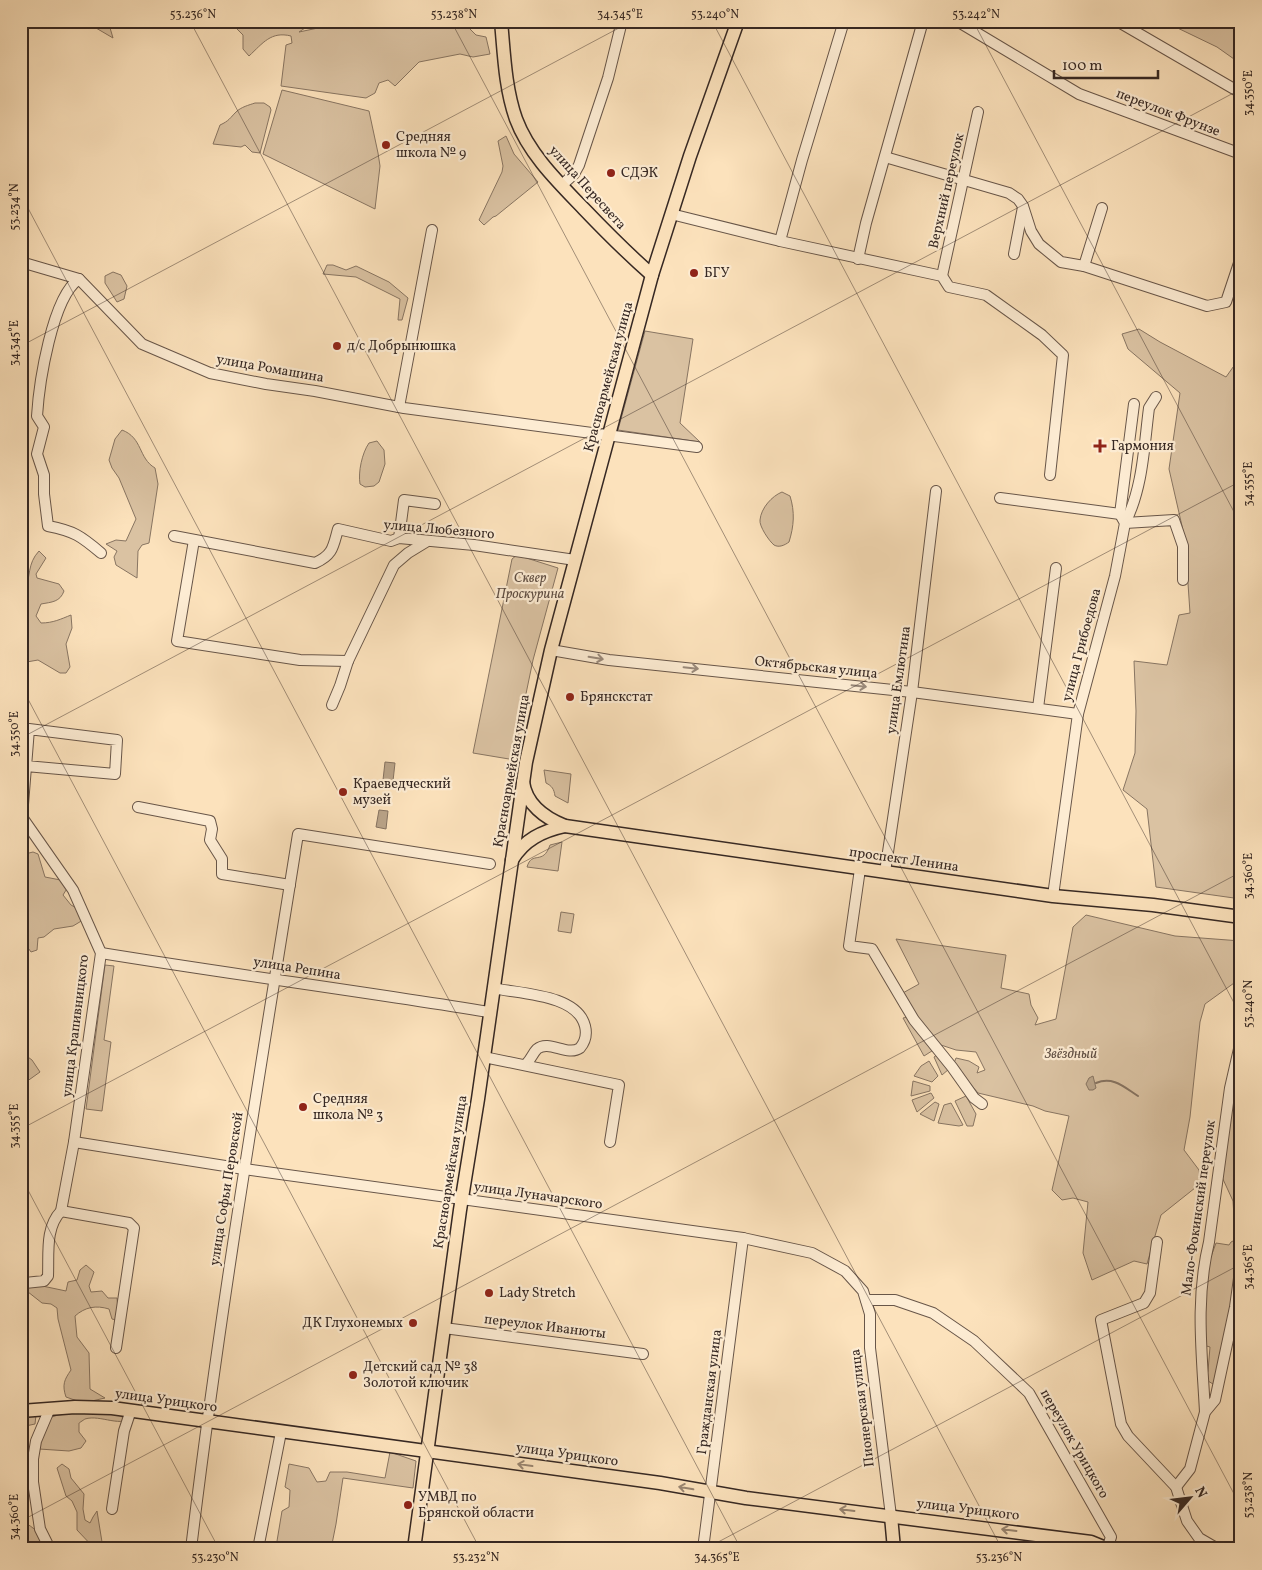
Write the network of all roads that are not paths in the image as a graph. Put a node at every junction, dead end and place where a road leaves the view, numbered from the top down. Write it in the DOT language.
graph roads {
  1 [pos="501,21"];
  2 [pos="622,21"];
  3 [pos="738,21"];
  4 [pos="844,21"];
  5 [pos="923,21"];
  6 [pos="957,21"];
  7 [pos="1117,21"];
  8 [pos="1241,93"];
  9 [pos="978,112"];
  10 [pos="1241,154"];
  11 [pos="885,157"];
  12 [pos="964,180"];
  13 [pos="562,185"];
  14 [pos="1023,206"];
  15 [pos="1102,208"];
  16 [pos="670,214"];
  17 [pos="432,230"];
  18 [pos="780,241"];
  19 [pos="1014,254"];
  20 [pos="1241,257"];
  21 [pos="858,258"];
  22 [pos="21,262"];
  23 [pos="1084,266"];
  24 [pos="652,275"];
  25 [pos="942,276"];
  26 [pos="79,279"];
  27 [pos="1156,397"];
  28 [pos="1134,404"];
  29 [pos="399,407"];
  30 [pos="608,436"];
  31 [pos="697,447"];
  32 [pos="1050,475"];
  33 [pos="936,491"];
  34 [pos="1000,498"];
  35 [pos="435,504"];
  36 [pos="1122,518"];
  37 [pos="174,536"];
  38 [pos="399,538"];
  39 [pos="194,540"];
  40 [pos="426,542"];
  41 [pos="101,553"];
  42 [pos="575,560"];
  43 [pos="1056,568"];
  44 [pos="1183,580"];
  45 [pos="551,650"];
  46 [pos="348,661"];
  47 [pos="912,692"];
  48 [pos="332,705"];
  49 [pos="1038,708"];
  50 [pos="1078,714"];
  51 [pos="26,766"];
  52 [pos="523,777"];
  53 [pos="138,806"];
  54 [pos="565,826"];
  55 [pos="511,861"];
  56 [pos="490,864"];
  57 [pos="860,869"];
  58 [pos="885,872"];
  59 [pos="290,885"];
  60 [pos="1053,896"];
  61 [pos="1241,917"];
  62 [pos="101,953"];
  63 [pos="275,979"];
  64 [pos="493,988"];
  65 [pos="489,1012"];
  66 [pos="1241,1040"];
  67 [pos="484,1057"];
  68 [pos="528,1063"];
  69 [pos="982,1104"];
  70 [pos="74,1142"];
  71 [pos="610,1142"];
  72 [pos="244,1169"];
  73 [pos="462,1200"];
  74 [pos="61,1211"];
  75 [pos="743,1238"];
  76 [pos="1156,1242"];
  77 [pos="1241,1264"];
  78 [pos="845,1271"];
  79 [pos="21,1282"];
  80 [pos="866,1300"];
  81 [pos="1238,1308"];
  82 [pos="444,1328"];
  83 [pos="116,1348"];
  84 [pos="643,1354"];
  85 [pos="50,1408"];
  86 [pos="132,1410"];
  87 [pos="21,1411"];
  88 [pos="1205,1412"];
  89 [pos="206,1422"];
  90 [pos="281,1432"];
  91 [pos="426,1452"];
  92 [pos="1176,1487"];
  93 [pos="712,1492"];
  94 [pos="112,1510"];
  95 [pos="891,1516"];
  96 [pos="50,1549"];
  97 [pos="191,1549"];
  98 [pos="258,1549"];
  99 [pos="414,1549"];
  100 [pos="703,1549"];
  101 [pos="894,1549"];
  102 [pos="1108,1549"];
  103 [pos="1218,1549"];
  1 -- 13 [label="main road, улица Пересвета"];
  2 -- 13 [label="street"];
  3 -- 16 [label="main road, Красноармейская улица"];
  4 -- 18 [label="street"];
  5 -- 11 [label="street"];
  6 -- 10 [label="street, переулок Фрунзе"];
  7 -- 8 [label="street"];
  9 -- 12 [label="street, Верхний переулок"];
  11 -- 12 [label="street"];
  11 -- 21 [label="street"];
  12 -- 14 [label="street"];
  12 -- 25 [label="street, Верхний переулок"];
  13 -- 24 [label="main road, улица Пересвета"];
  14 -- 19 [label="street"];
  14 -- 23 [label="street"];
  15 -- 23 [label="street"];
  16 -- 18 [label="street"];
  16 -- 24 [label="main road, Красноармейская улица"];
  17 -- 29 [label="street"];
  18 -- 21 [label="street"];
  20 -- 23 [label="street"];
  21 -- 25 [label="street"];
  22 -- 26 [label="street, улица Ромашина"];
  24 -- 30 [label="main road, Красноармейская улица"];
  25 -- 32 [label="street"];
  26 -- 29 [label="street, улица Ромашина"];
  26 -- 41 [label="street"];
  27 -- 36 [label="street"];
  28 -- 36 [label="street, улица Грибоедова"];
  29 -- 30 [label="street, улица Ромашина"];
  30 -- 31 [label="street, улица Ромашина"];
  30 -- 42 [label="main road, Красноармейская улица"];
  33 -- 47 [label="street, улица Емлютина"];
  34 -- 36 [label="street"];
  35 -- 38 [label="street"];
  36 -- 44 [label="street"];
  36 -- 50 [label="street, улица Грибоедова"];
  37 -- 39 [label="street, улица Любезного"];
  38 -- 39 [label="street, улица Любезного"];
  38 -- 40 [label="street, улица Любезного"];
  39 -- 46 [label="street"];
  40 -- 42 [label="street, улица Любезного"];
  40 -- 46 [label="street"];
  42 -- 45 [label="main road, Красноармейская улица"];
  43 -- 49 [label="street"];
  45 -- 47 [label="street, Октябрьская улица, one-way"];
  45 -- 52 [label="main road, Красноармейская улица"];
  46 -- 48 [label="street"];
  47 -- 49 [label="street, Октябрьская улица"];
  47 -- 58 [label="street, улица Емлютина"];
  49 -- 50 [label="street, Октябрьская улица"];
  50 -- 60 [label="street, улица Грибоедова"];
  51 -- 51 [label="street, улица Крапивницкого"];
  51 -- 62 [label="street, улица Крапивницкого"];
  52 -- 54 [label="main road"];
  52 -- 55 [label="main road, Красноармейская улица"];
  53 -- 59 [label="street"];
  54 -- 55 [label="main road"];
  54 -- 57 [label="main road, проспект Ленина"];
  55 -- 64 [label="main road, Красноармейская улица"];
  56 -- 59 [label="street, улица Софьи Перовской"];
  57 -- 58 [label="main road, проспект Ленина"];
  57 -- 69 [label="street"];
  58 -- 60 [label="main road, проспект Ленина"];
  59 -- 63 [label="street, улица Софьи Перовской"];
  60 -- 61 [label="main road, проспект Ленина"];
  62 -- 63 [label="street, улица Репина"];
  62 -- 70 [label="street, улица Крапивницкого"];
  63 -- 65 [label="street, улица Репина"];
  63 -- 72 [label="street, улица Софьи Перовской"];
  64 -- 65 [label="main road, Красноармейская улица"];
  64 -- 68 [label="street"];
  65 -- 67 [label="main road, Красноармейская улица"];
  66 -- 88 [label="street, Мало-Фокинский переулок"];
  67 -- 71 [label="street"];
  67 -- 73 [label="main road, Красноармейская улица"];
  70 -- 72 [label="street, улица Луначарского"];
  70 -- 74 [label="street, улица Крапивницкого"];
  72 -- 73 [label="street, улица Луначарского"];
  72 -- 89 [label="street, улица Софьи Перовской"];
  73 -- 75 [label="street, улица Луначарского"];
  73 -- 82 [label="main road, Красноармейская улица"];
  74 -- 79 [label="street, улица Крапивницкого"];
  74 -- 83 [label="street"];
  75 -- 78 [label="street, улица Луначарского"];
  75 -- 93 [label="street, Гражданская улица"];
  76 -- 92 [label="street"];
  77 -- 81 [label="street"];
  78 -- 80 [label="street, Пионерская улица"];
  80 -- 95 [label="street, Пионерская улица"];
  80 -- 102 [label="street, переулок Урицкого"];
  81 -- 88 [label="street"];
  82 -- 84 [label="street, переулок Иванюты"];
  82 -- 91 [label="main road, Красноармейская улица"];
  85 -- 86 [label="main road, улица Урицкого"];
  85 -- 87 [label="main road, улица Урицкого"];
  85 -- 96 [label="street"];
  86 -- 89 [label="main road, улица Урицкого"];
  86 -- 94 [label="street"];
  88 -- 92 [label="street"];
  89 -- 90 [label="main road, улица Урицкого"];
  89 -- 97 [label="street, улица Софьи Перовской"];
  90 -- 91 [label="main road, улица Урицкого"];
  90 -- 98 [label="street"];
  93 -- 91 [label="main road, улица Урицкого, one-way"];
  91 -- 99 [label="main road, Красноармейская улица"];
  92 -- 103 [label="street"];
  95 -- 93 [label="main road, улица Урицкого, one-way"];
  93 -- 100 [label="street, Гражданская улица"];
  95 -- 101 [label="main road, Пионерская улица"];
  102 -- 95 [label="main road, улица Урицкого, one-way"];
}
